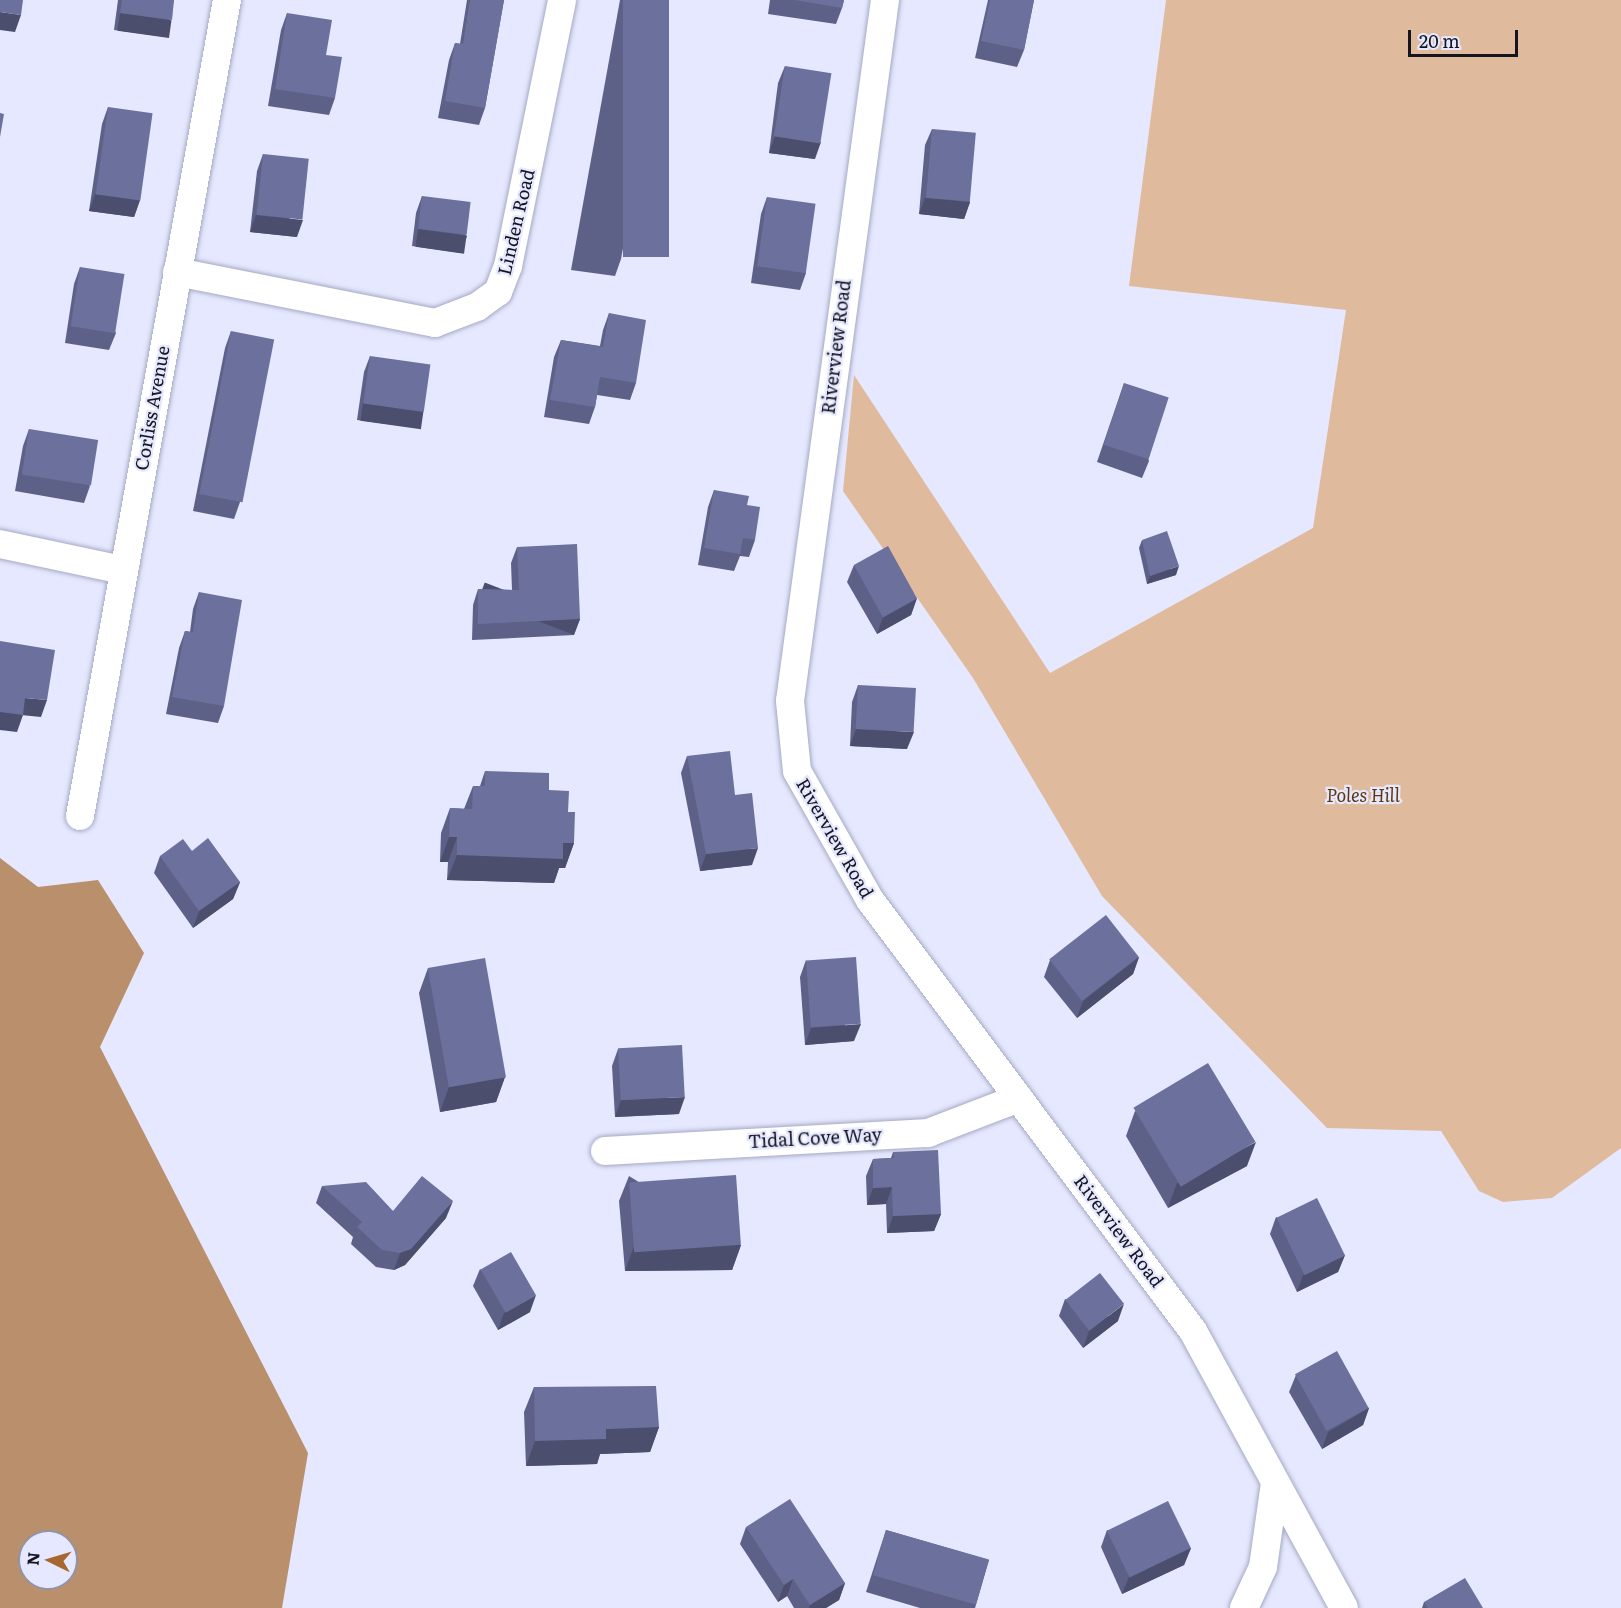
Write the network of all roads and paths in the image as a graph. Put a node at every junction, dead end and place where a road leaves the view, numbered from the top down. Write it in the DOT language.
graph roads {
  1 [pos="227,0"];
  2 [pos="562,0"];
  3 [pos="885,0"];
  4 [pos="177,272"];
  5 [pos="0,544"];
  6 [pos="122,570"];
  7 [pos="80,816"];
  8 [pos="1019,1098"];
  9 [pos="605,1151"];
  10 [pos="1275,1483"];
  11 [pos="1244,1608"];
  12 [pos="1344,1608"];
  1 -- 4 [label="street, Corliss Avenue"];
  2 -- 4 [label="street, Linden Road"];
  3 -- 8 [label="street, Riverview Road"];
  4 -- 6 [label="street, Corliss Avenue"];
  5 -- 6 [label="street"];
  6 -- 7 [label="street, Corliss Avenue"];
  8 -- 9 [label="street, Tidal Cove Way"];
  8 -- 10 [label="street, Riverview Road"];
  10 -- 11 [label="street"];
  10 -- 12 [label="street, Riverview Road"];
}
